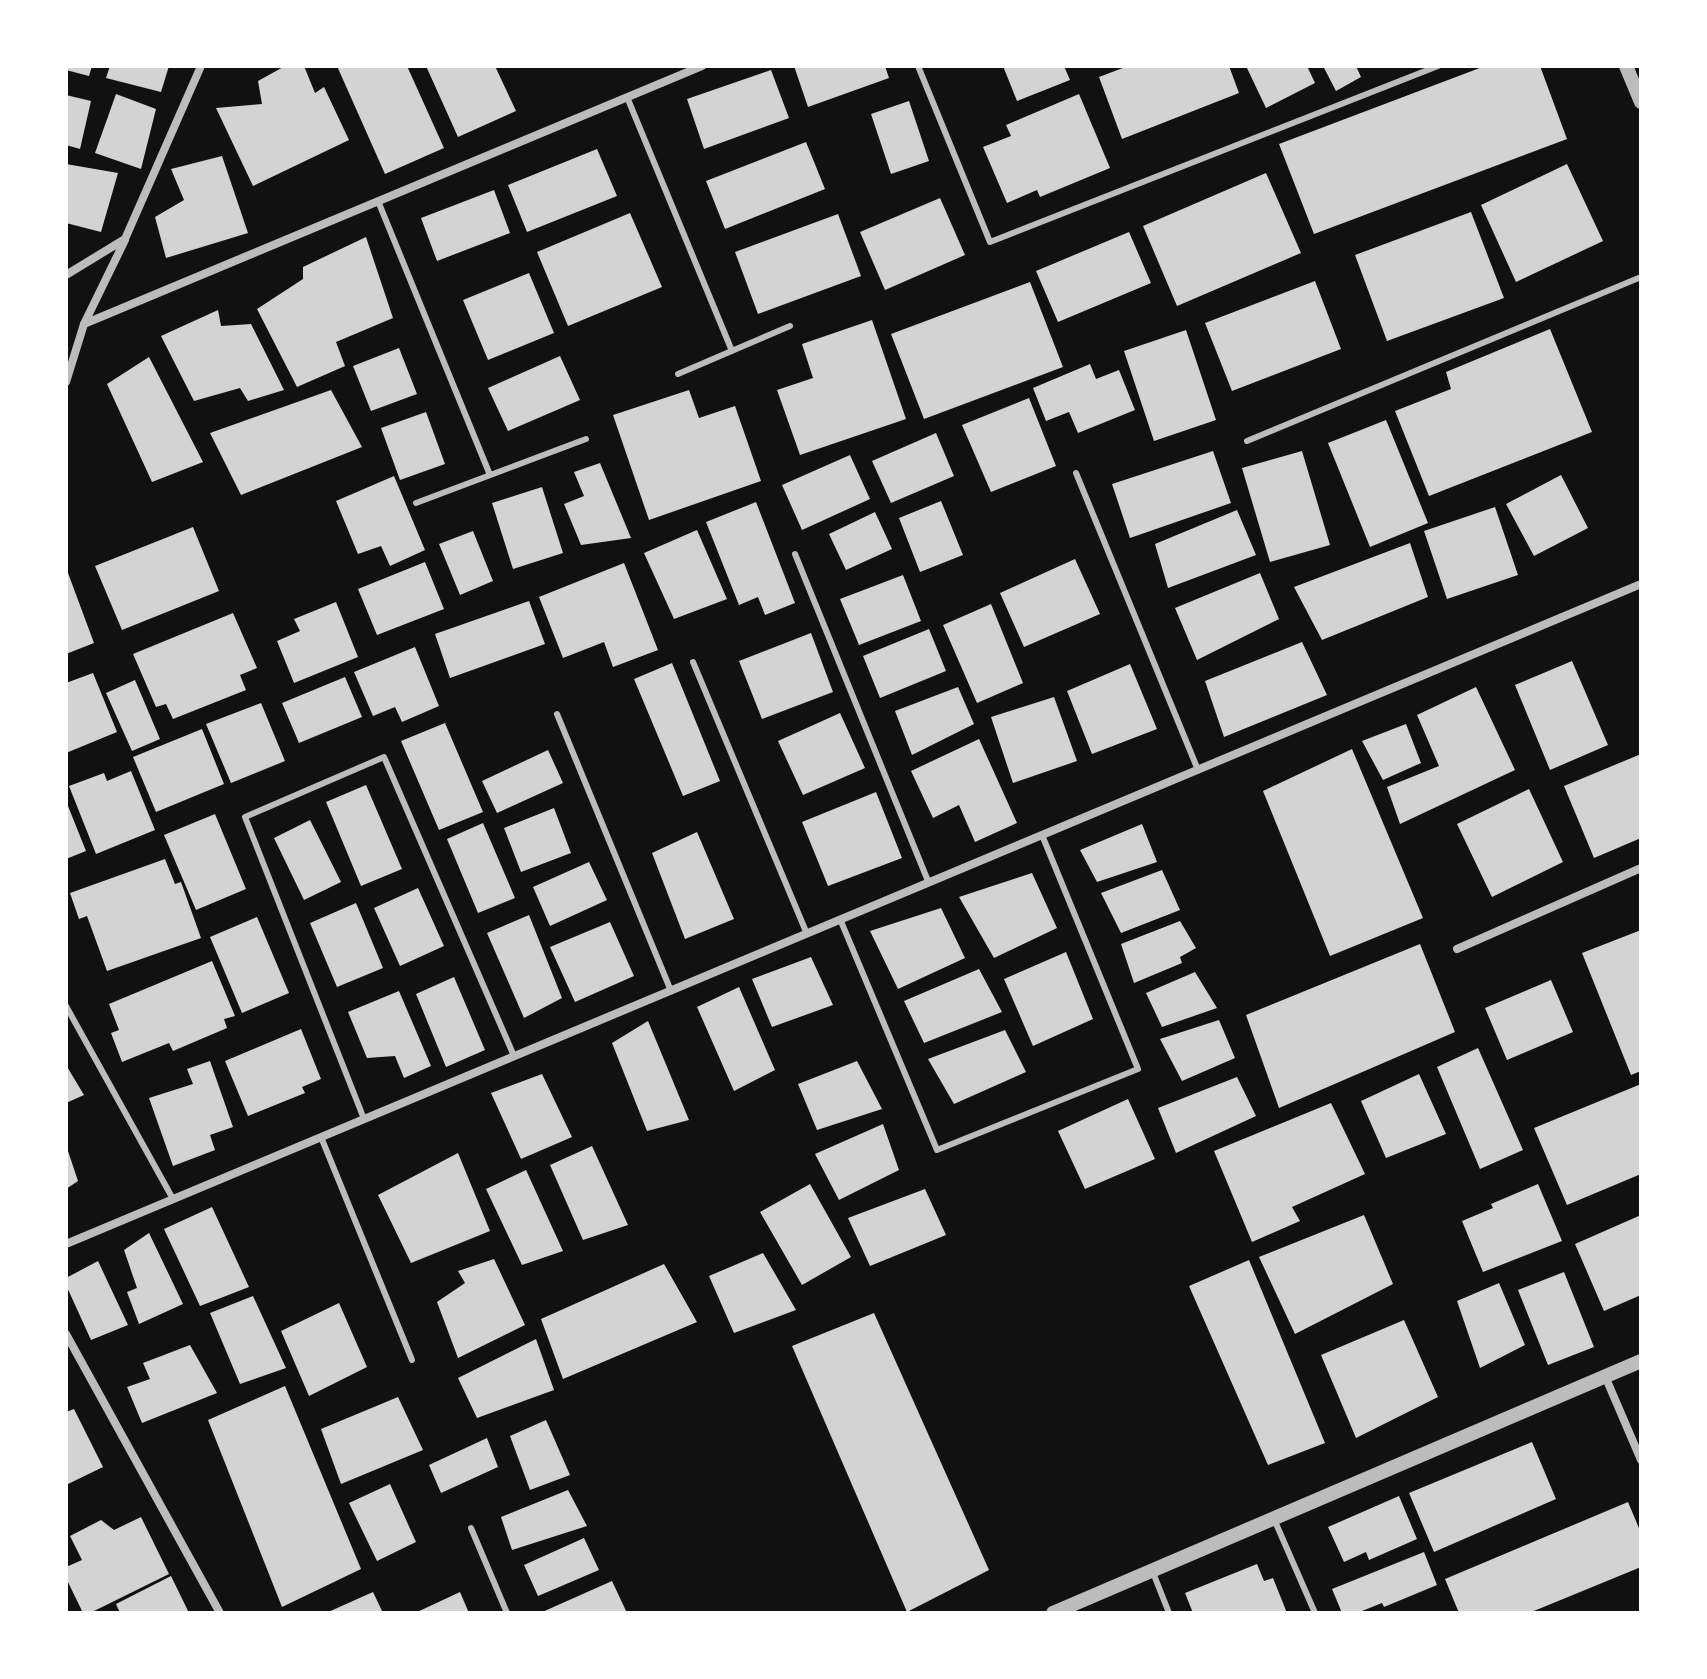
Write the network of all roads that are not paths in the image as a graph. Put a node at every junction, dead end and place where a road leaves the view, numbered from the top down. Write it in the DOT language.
graph roads {
  1 [pos="201,66"];
  2 [pos="702,66"];
  3 [pos="918,66"];
  4 [pos="1438,66"];
  5 [pos="1626,66"];
  6 [pos="627,97"];
  7 [pos="1641,102"];
  8 [pos="378,201"];
  9 [pos="125,239"];
  10 [pos="66,275"];
  11 [pos="1641,277"];
  12 [pos="84,324"];
  13 [pos="790,326"];
  14 [pos="732,351"];
  15 [pos="678,374"];
  16 [pos="66,382"];
  17 [pos="586,439"];
  18 [pos="1247,441"];
  19 [pos="1076,473"];
  20 [pos="490,475"];
  21 [pos="416,503"];
  22 [pos="795,554"];
  23 [pos="1641,584"];
  24 [pos="693,662"];
  25 [pos="557,714"];
  26 [pos="1198,770"];
  27 [pos="1042,835"];
  28 [pos="1641,868"];
  29 [pos="928,881"];
  30 [pos="840,918"];
  31 [pos="807,934"];
  32 [pos="1457,949"];
  33 [pos="671,991"];
  34 [pos="66,1006"];
  35 [pos="514,1056"];
  36 [pos="364,1119"];
  37 [pos="321,1137"];
  38 [pos="173,1199"];
  39 [pos="66,1244"];
  40 [pos="66,1334"];
  41 [pos="412,1360"];
  42 [pos="1641,1361"];
  43 [pos="1605,1376"];
  44 [pos="1641,1460"];
  45 [pos="1274,1519"];
  46 [pos="471,1528"];
  47 [pos="1152,1570"];
  48 [pos="220,1613"];
  49 [pos="507,1613"];
  50 [pos="1053,1613"];
  51 [pos="1169,1613"];
  52 [pos="1315,1613"];
  1 -- 9 [label="street"];
  2 -- 6 [label="street"];
  3 -- 4 [label="lane"];
  5 -- 7 [label="street"];
  6 -- 8 [label="street"];
  6 -- 14 [label="lane"];
  8 -- 12 [label="street"];
  8 -- 20 [label="lane"];
  9 -- 10 [label="street"];
  9 -- 12 [label="street"];
  11 -- 18 [label="lane"];
  12 -- 16 [label="street"];
  13 -- 14 [label="lane"];
  14 -- 15 [label="lane"];
  17 -- 20 [label="lane"];
  19 -- 26 [label="lane"];
  20 -- 21 [label="lane"];
  22 -- 29 [label="lane"];
  23 -- 26 [label="street"];
  24 -- 31 [label="lane"];
  25 -- 33 [label="lane"];
  26 -- 27 [label="street"];
  27 -- 29 [label="street"];
  27 -- 30 [label="lane"];
  28 -- 32 [label="street"];
  29 -- 30 [label="street"];
  30 -- 31 [label="street"];
  31 -- 33 [label="street"];
  33 -- 35 [label="street"];
  34 -- 38 [label="lane"];
  35 -- 36 [label="street"];
  35 -- 36 [label="lane"];
  36 -- 37 [label="street"];
  37 -- 38 [label="street"];
  37 -- 41 [label="lane"];
  38 -- 39 [label="street"];
  40 -- 48 [label="street"];
  42 -- 43 [label="street"];
  43 -- 44 [label="street"];
  43 -- 45 [label="street"];
  45 -- 47 [label="street"];
  45 -- 52 [label="lane"];
  46 -- 49 [label="lane"];
  47 -- 50 [label="street"];
  47 -- 51 [label="lane"];
}
